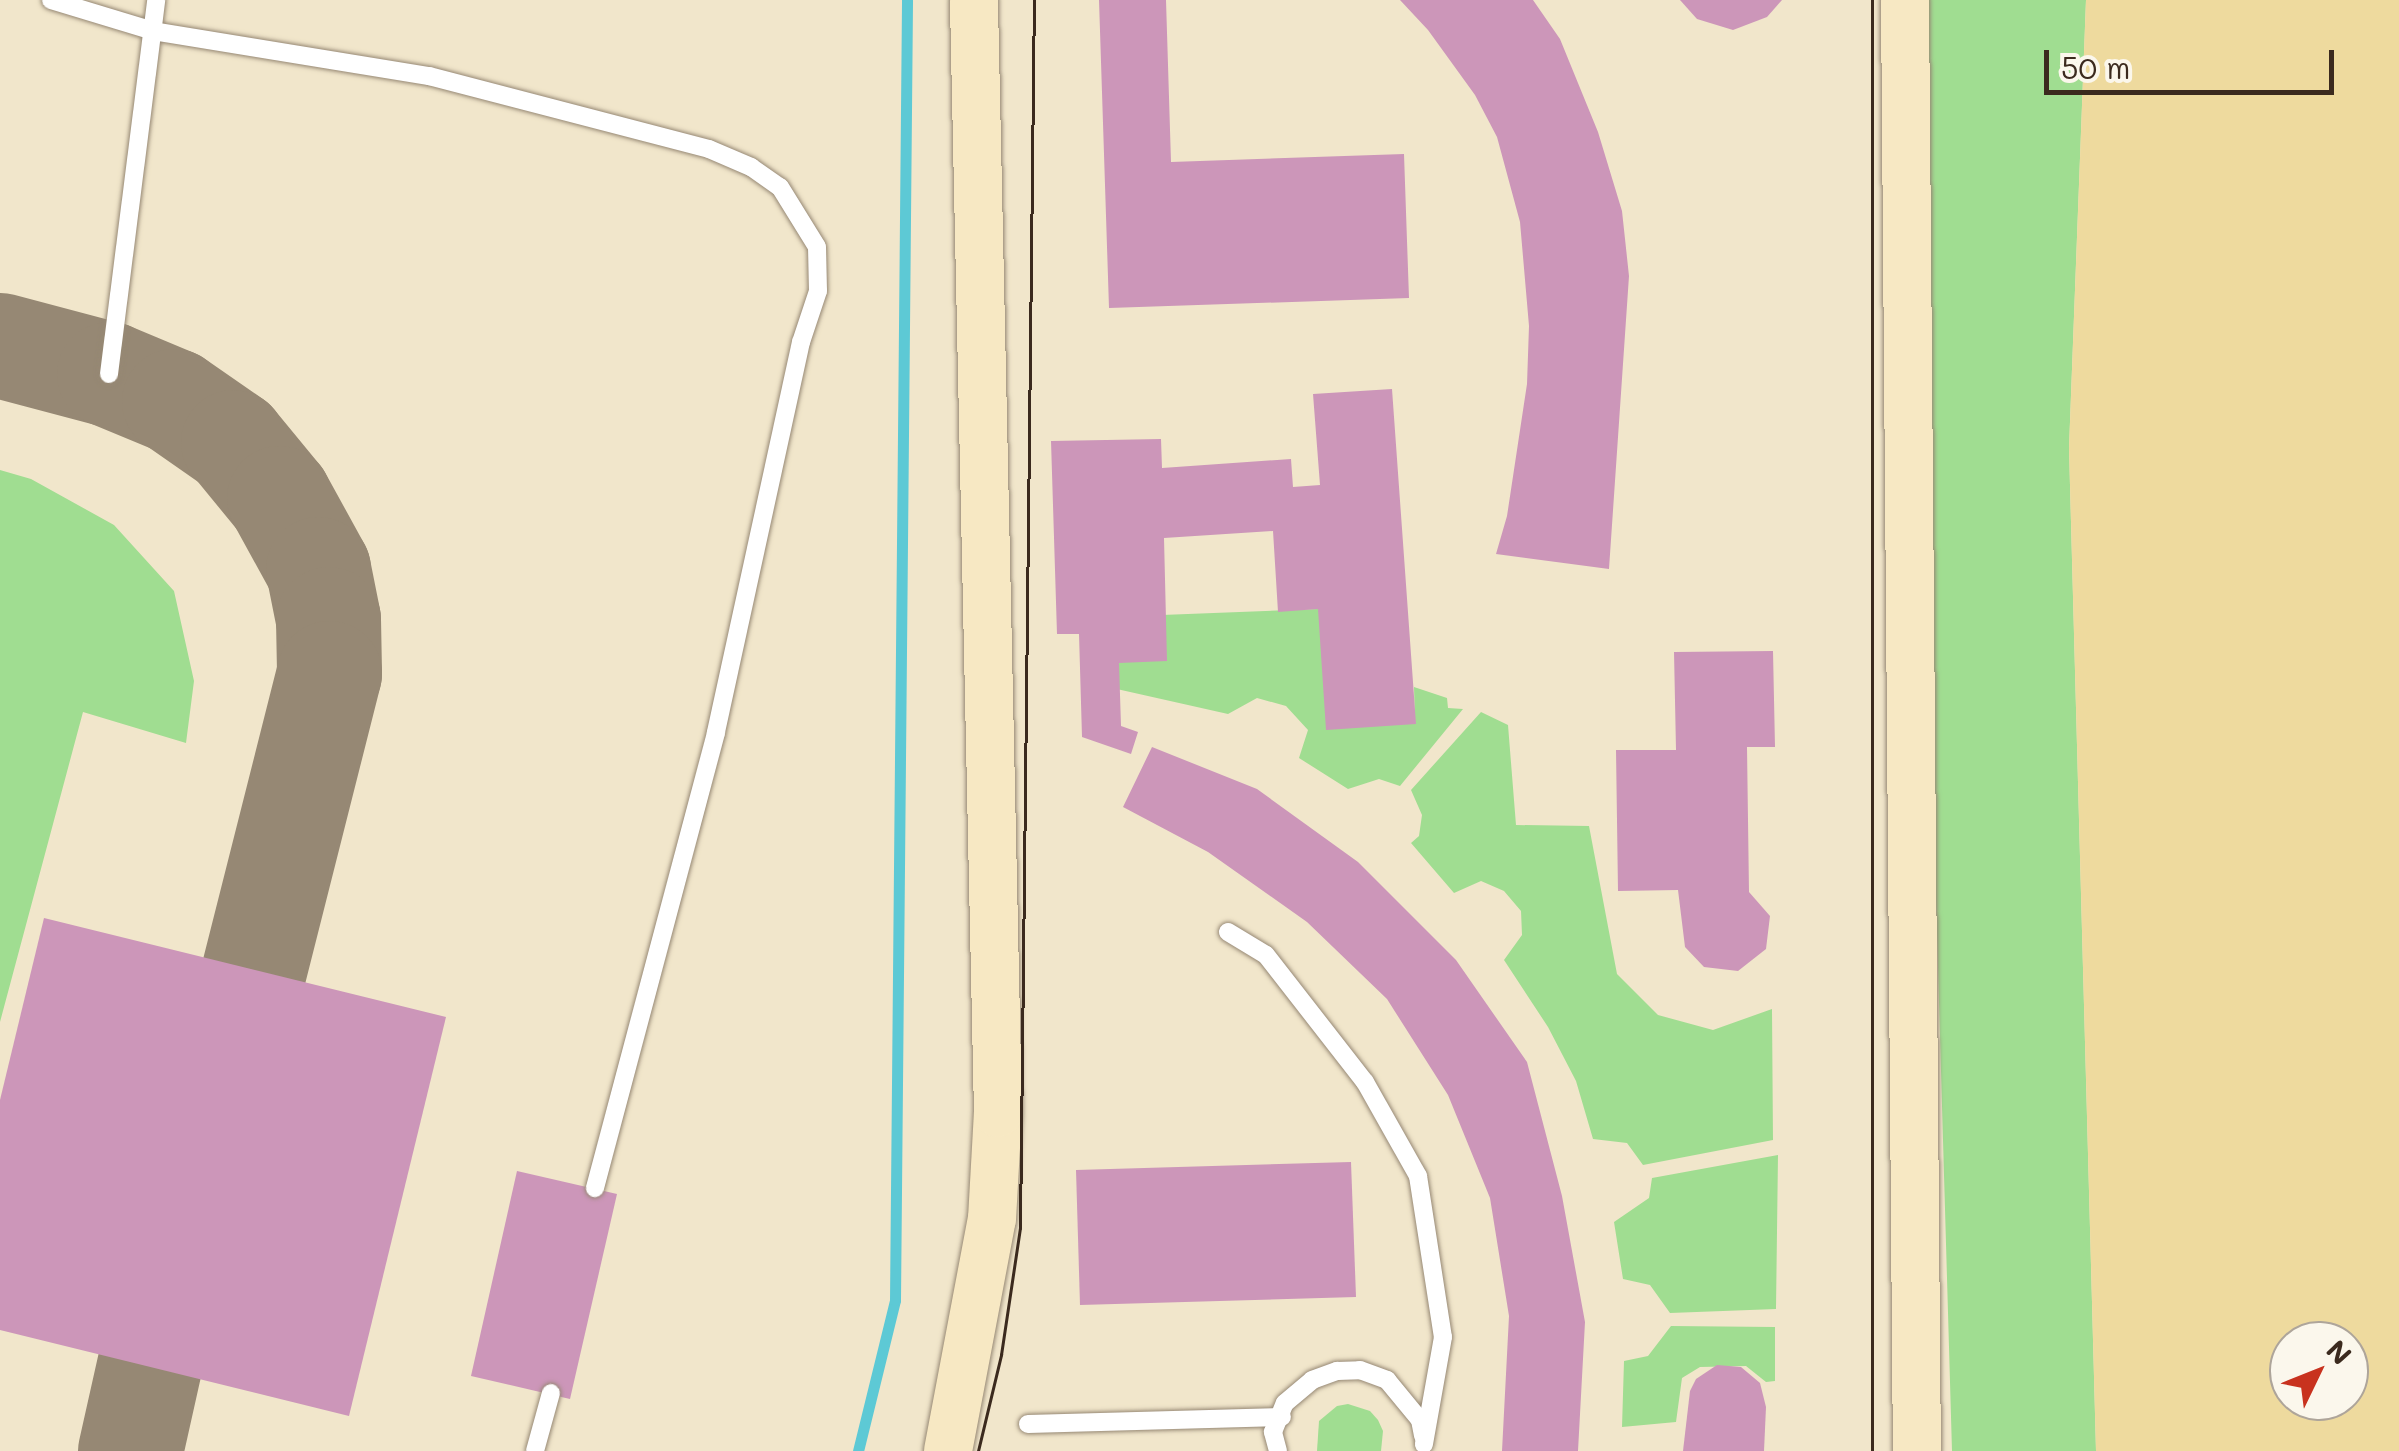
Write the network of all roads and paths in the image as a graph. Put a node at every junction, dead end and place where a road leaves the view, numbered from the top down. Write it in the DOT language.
graph roads {
  1 [pos="51,0"];
  2 [pos="156,0"];
  3 [pos="974,0"];
  4 [pos="1905,0"];
  5 [pos="153,31"];
  6 [pos="109,374"];
  7 [pos="1228,932"];
  8 [pos="595,1188"];
  9 [pos="551,1393"];
  10 [pos="1282,1416"];
  11 [pos="1028,1424"];
  12 [pos="1423,1448"];
  13 [pos="535,1451"];
  14 [pos="948,1451"];
  15 [pos="1278,1451"];
  16 [pos="1917,1451"];
  1 -- 5 [label="lane"];
  2 -- 5 [label="lane"];
  3 -- 14 [label="street"];
  4 -- 16 [label="street"];
  5 -- 6 [label="lane"];
  5 -- 8 [label="lane"];
  7 -- 12 [label="lane"];
  9 -- 13 [label="lane"];
  10 -- 11 [label="lane"];
  10 -- 12 [label="lane"];
  10 -- 15 [label="lane"];
}
